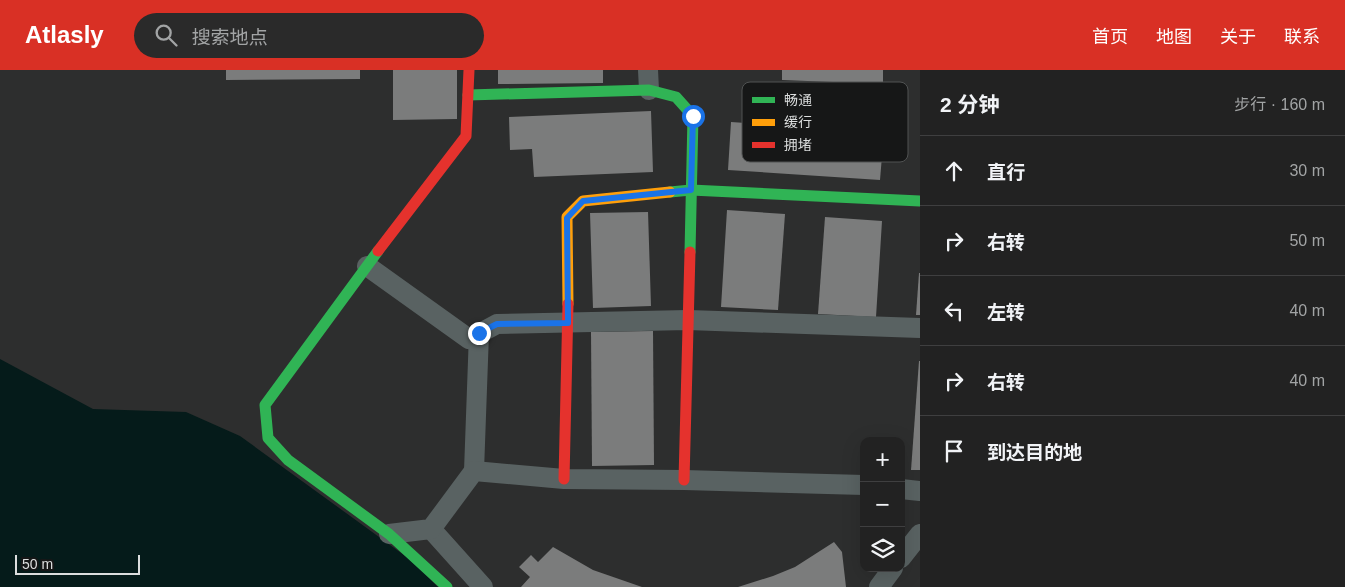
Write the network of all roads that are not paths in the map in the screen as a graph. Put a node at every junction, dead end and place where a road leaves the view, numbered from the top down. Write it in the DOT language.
graph roads {
  1 [pos="469,70"];
  2 [pos="648,70"];
  3 [pos="649,90"];
  4 [pos="468,95"];
  5 [pos="691,190"];
  6 [pos="920,201"];
  7 [pos="366,266"];
  8 [pos="688,320"];
  9 [pos="568,323"];
  10 [pos="920,328"];
  11 [pos="479,333"];
  12 [pos="474,471"];
  13 [pos="564,479"];
  14 [pos="684,480"];
  15 [pos="860,484"];
  16 [pos="905,489"];
  17 [pos="920,491"];
  18 [pos="431,529"];
  19 [pos="389,534"];
  20 [pos="920,534"];
  21 [pos="905,553"];
  22 [pos="890,572"];
  23 [pos="447,587"];
  24 [pos="484,587"];
  25 [pos="879,587"];
  1 -- 4 [label="street"];
  2 -- 3 [label="street"];
  3 -- 4 [label="street"];
  3 -- 5 [label="street"];
  4 -- 7 [label="street"];
  5 -- 6 [label="street"];
  5 -- 8 [label="street"];
  5 -- 9 [label="street"];
  7 -- 11 [label="street"];
  7 -- 19 [label="street"];
  8 -- 9 [label="street"];
  8 -- 10 [label="street"];
  8 -- 14 [label="street"];
  9 -- 11 [label="street"];
  9 -- 13 [label="street"];
  11 -- 12 [label="street"];
  12 -- 13 [label="street"];
  12 -- 18 [label="street"];
  13 -- 14 [label="street"];
  14 -- 15 [label="street"];
  16 -- 17 [label="street"];
  18 -- 19 [label="street"];
  18 -- 24 [label="street"];
  19 -- 23 [label="street"];
  20 -- 21 [label="street"];
  22 -- 25 [label="street"];
}
